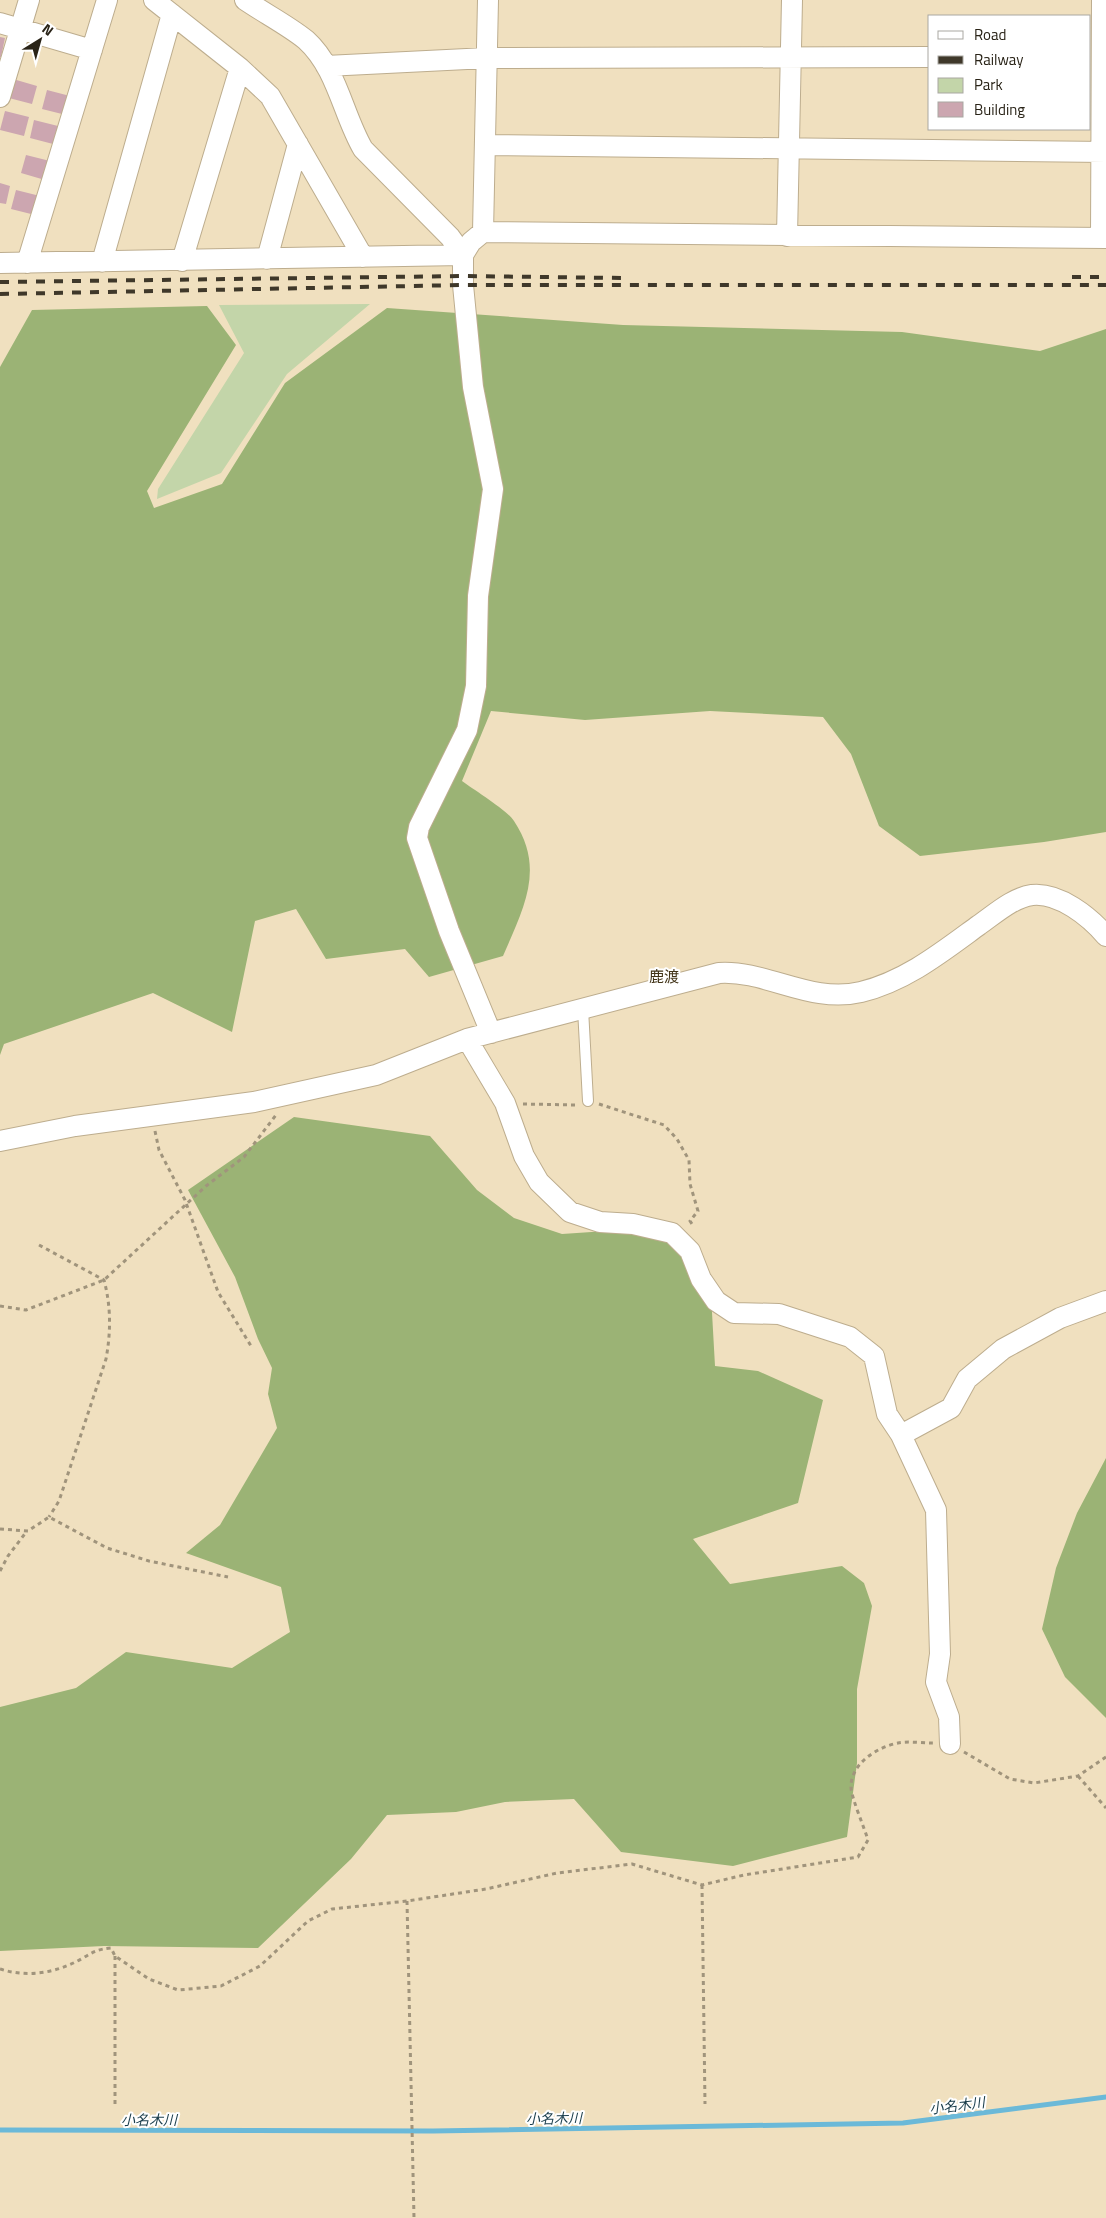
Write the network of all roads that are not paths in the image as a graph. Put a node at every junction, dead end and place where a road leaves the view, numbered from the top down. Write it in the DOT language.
graph roads {
  1 [pos="29,0"];
  2 [pos="107,0"];
  3 [pos="154,0"];
  4 [pos="245,0"];
  5 [pos="488,0"];
  6 [pos="792,0"];
  7 [pos="1102,0"];
  8 [pos="172,14"];
  9 [pos="0,23"];
  10 [pos="21,29"];
  11 [pos="92,50"];
  12 [pos="791,56"];
  13 [pos="928,57"];
  14 [pos="487,58"];
  15 [pos="1100,58"];
  16 [pos="326,66"];
  17 [pos="240,68"];
  18 [pos="0,97"];
  19 [pos="298,144"];
  20 [pos="485,145"];
  21 [pos="789,147"];
  22 [pos="1104,152"];
  23 [pos="483,232"];
  24 [pos="787,236"];
  25 [pos="1103,238"];
  26 [pos="463,255"];
  27 [pos="363,257"];
  28 [pos="267,259"];
  29 [pos="182,261"];
  30 [pos="102,262"];
  31 [pos="0,263"];
  32 [pos="27,263"];
  33 [pos="1106,936"];
  34 [pos="583,1009"];
  35 [pos="491,1033"];
  36 [pos="467,1039"];
  37 [pos="588,1101"];
  38 [pos="0,1141"];
  39 [pos="1106,1301"];
  40 [pos="901,1435"];
  41 [pos="950,1744"];
  1 -- 10 [label="street"];
  2 -- 11 [label="street"];
  3 -- 8 [label="street"];
  4 -- 16 [label="street"];
  5 -- 14 [label="street"];
  6 -- 12 [label="street"];
  7 -- 15 [label="street"];
  8 -- 17 [label="street"];
  8 -- 30 [label="street"];
  9 -- 10 [label="street"];
  10 -- 11 [label="street"];
  10 -- 18 [label="street"];
  11 -- 32 [label="street"];
  12 -- 13 [label="street"];
  12 -- 14 [label="street"];
  12 -- 21 [label="street"];
  14 -- 16 [label="street"];
  14 -- 20 [label="street"];
  15 -- 22 [label="street"];
  16 -- 26 [label="street"];
  17 -- 19 [label="street"];
  17 -- 29 [label="street"];
  19 -- 27 [label="street"];
  19 -- 28 [label="street"];
  20 -- 21 [label="street"];
  20 -- 23 [label="street"];
  21 -- 22 [label="street"];
  21 -- 24 [label="street"];
  22 -- 25 [label="street"];
  23 -- 24 [label="street"];
  23 -- 26 [label="street"];
  24 -- 25 [label="street"];
  26 -- 27 [label="street"];
  26 -- 35 [label="street"];
  27 -- 28 [label="street"];
  28 -- 29 [label="street"];
  29 -- 30 [label="street"];
  30 -- 32 [label="street"];
  31 -- 32 [label="street"];
  33 -- 34 [label="street"];
  34 -- 35 [label="street"];
  34 -- 37 [label="lane"];
  35 -- 36 [label="street"];
  36 -- 38 [label="street"];
  36 -- 40 [label="street"];
  39 -- 40 [label="street"];
  40 -- 41 [label="street"];
}
